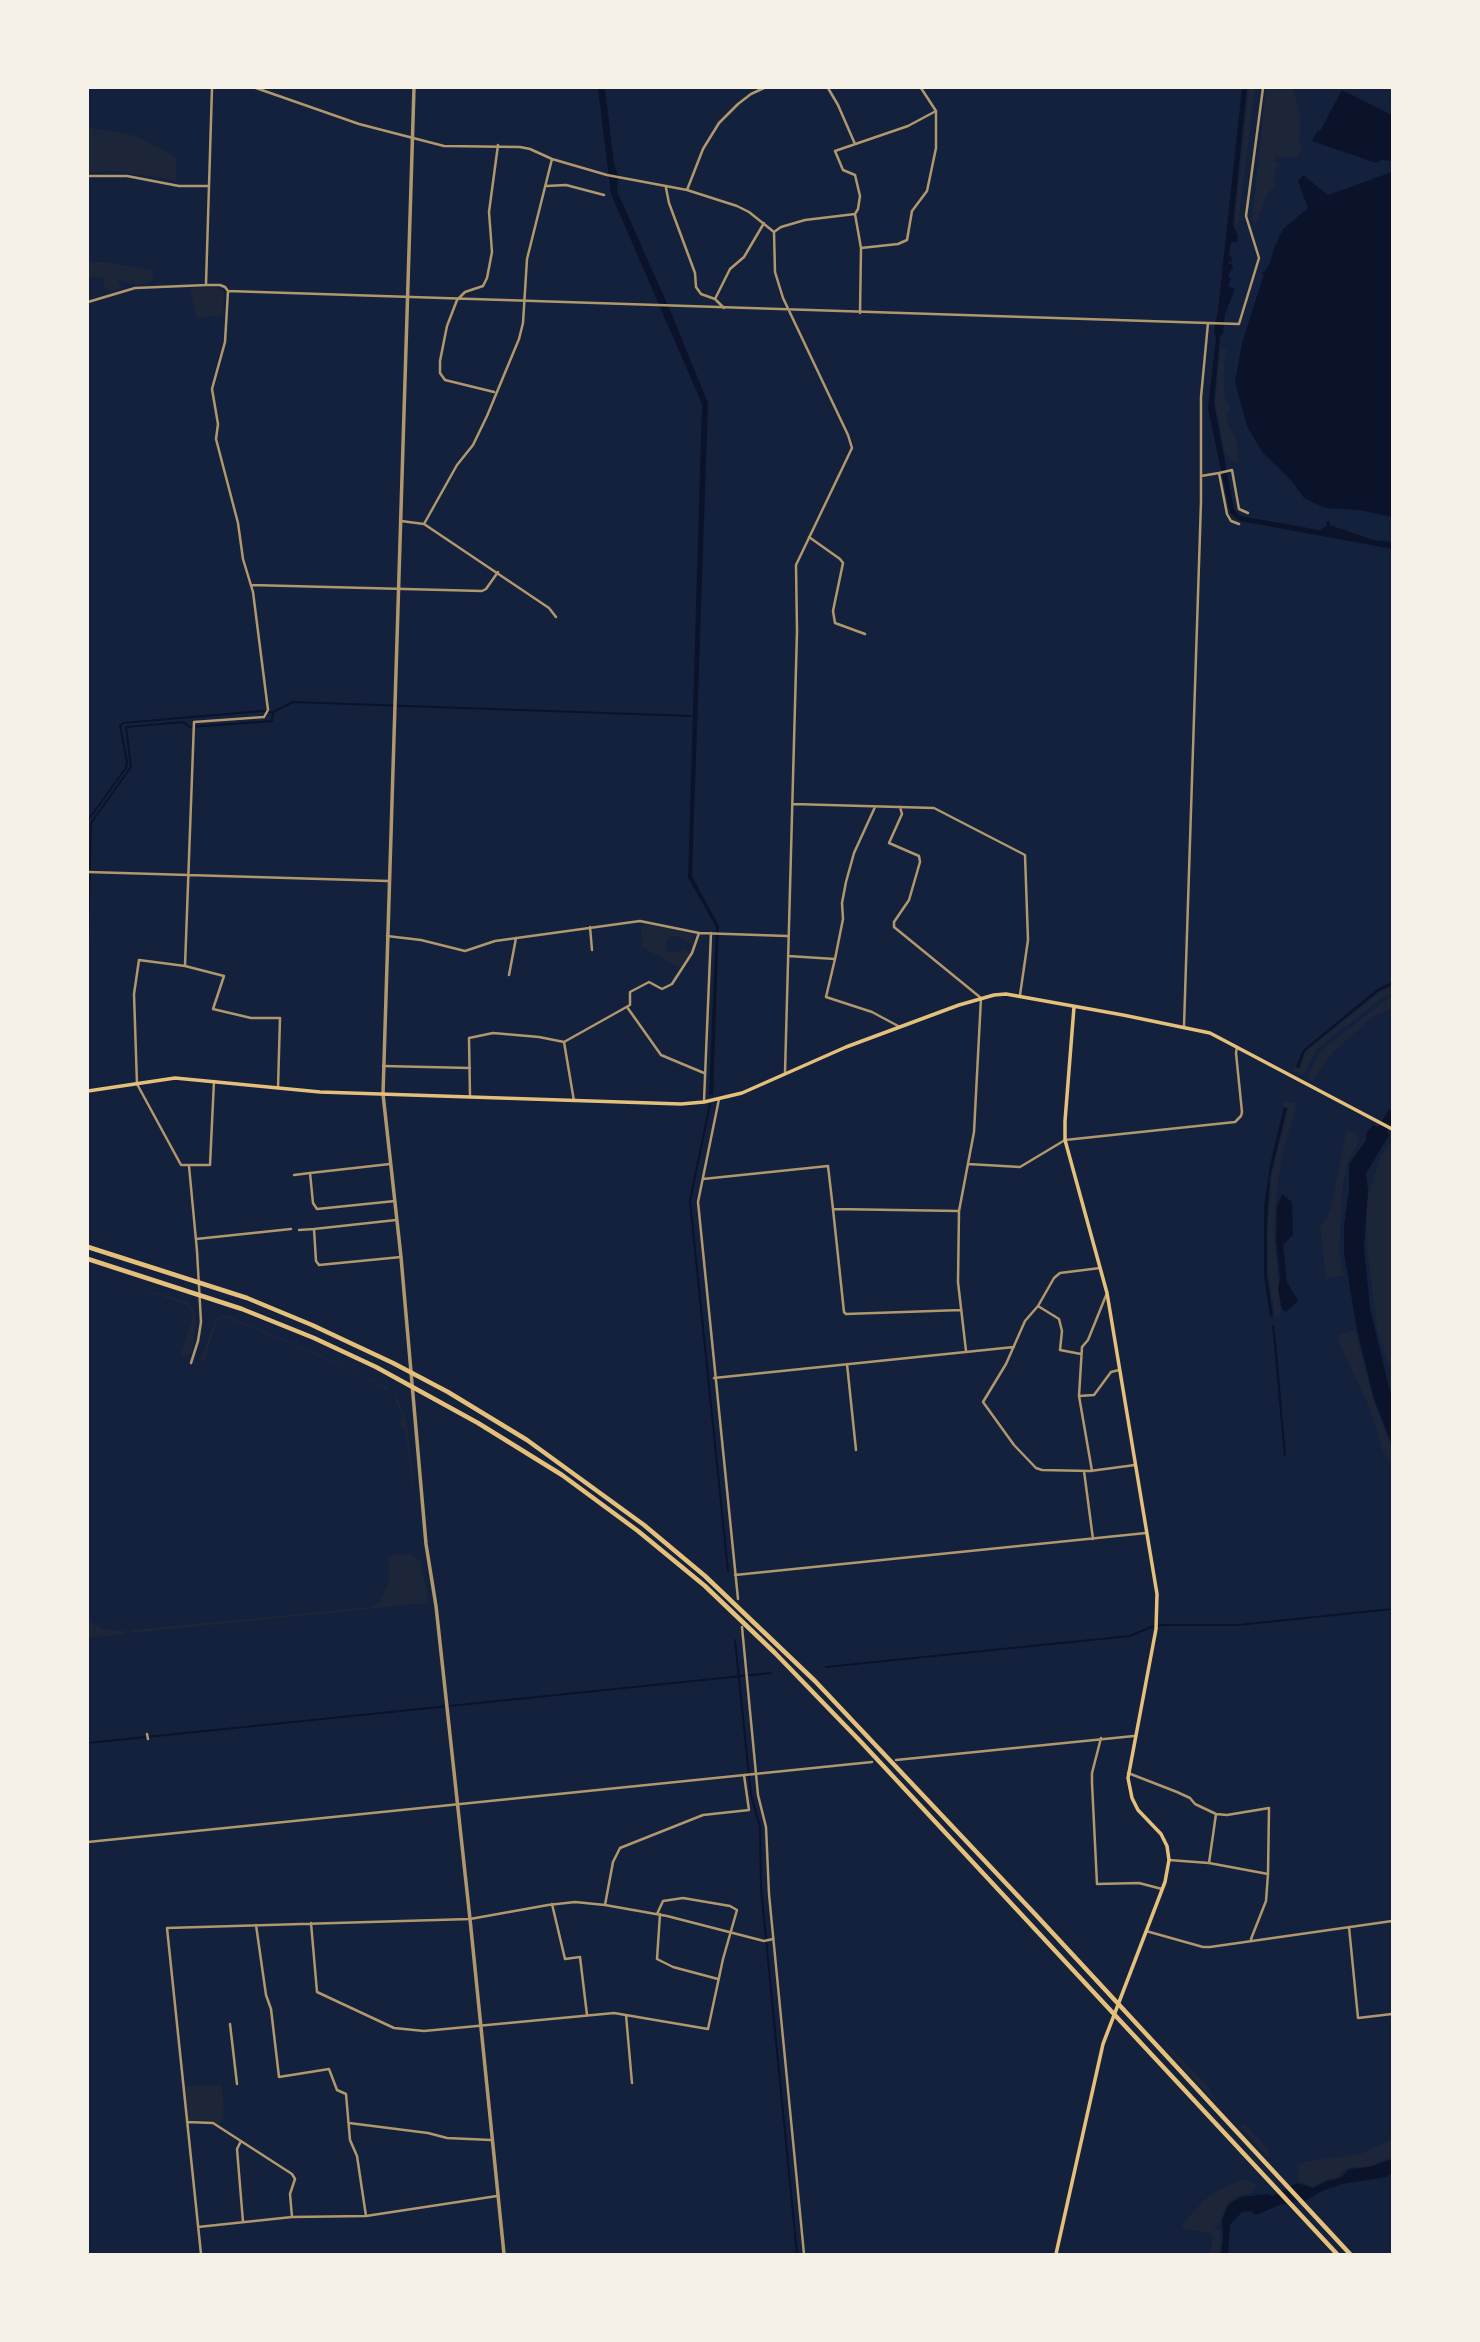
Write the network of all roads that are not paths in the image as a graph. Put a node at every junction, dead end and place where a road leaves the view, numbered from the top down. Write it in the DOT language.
graph roads {
  1 [pos="212,88"];
  2 [pos="256,88"];
  3 [pos="414,88"];
  4 [pos="764,88"];
  5 [pos="828,88"];
  6 [pos="921,88"];
  7 [pos="1263,88"];
  8 [pos="936,111"];
  9 [pos="412,138"];
  10 [pos="855,144"];
  11 [pos="498,145"];
  12 [pos="552,159"];
  13 [pos="88,176"];
  14 [pos="209,186"];
  15 [pos="545,186"];
  16 [pos="666,188"];
  17 [pos="687,190"];
  18 [pos="604,195"];
  19 [pos="855,214"];
  20 [pos="764,223"];
  21 [pos="774,232"];
  22 [pos="861,248"];
  23 [pos="207,285"];
  24 [pos="228,291"];
  25 [pos="407,297"];
  26 [pos="715,299"];
  27 [pos="457,300"];
  28 [pos="88,302"];
  29 [pos="524,302"];
  30 [pos="724,308"];
  31 [pos="789,311"];
  32 [pos="860,313"];
  33 [pos="1208,323"];
  34 [pos="495,392"];
  35 [pos="1220,473"];
  36 [pos="1201,475"];
  37 [pos="1248,513"];
  38 [pos="400,521"];
  39 [pos="424,524"];
  40 [pos="1239,524"];
  41 [pos="809,537"];
  42 [pos="498,572"];
  43 [pos="251,585"];
  44 [pos="398,590"];
  45 [pos="556,617"];
  46 [pos="865,634"];
  47 [pos="793,804"];
  48 [pos="875,806"];
  49 [pos="900,807"];
  50 [pos="90,872"];
  51 [pos="188,875"];
  52 [pos="388,881"];
  53 [pos="590,927"];
  54 [pos="699,933"];
  55 [pos="713,933"];
  56 [pos="387,936"];
  57 [pos="788,936"];
  58 [pos="516,938"];
  59 [pos="592,950"];
  60 [pos="788,957"];
  61 [pos="835,959"];
  62 [pos="185,966"];
  63 [pos="509,975"];
  64 [pos="1020,995"];
  65 [pos="981,998"];
  66 [pos="627,1007"];
  67 [pos="1074,1007"];
  68 [pos="1184,1026"];
  69 [pos="901,1027"];
  70 [pos="564,1042"];
  71 [pos="1238,1046"];
  72 [pos="383,1066"];
  73 [pos="470,1068"];
  74 [pos="705,1074"];
  75 [pos="785,1076"];
  76 [pos="214,1081"];
  77 [pos="137,1084"];
  78 [pos="278,1088"];
  79 [pos="88,1091"];
  80 [pos="383,1094"];
  81 [pos="470,1097"];
  82 [pos="719,1099"];
  83 [pos="574,1101"];
  84 [pos="704,1102"];
  85 [pos="1392,1129"];
  86 [pos="1065,1140"];
  87 [pos="390,1164"];
  88 [pos="968,1164"];
  89 [pos="189,1166"];
  90 [pos="310,1173"];
  91 [pos="294,1175"];
  92 [pos="703,1179"];
  93 [pos="394,1201"];
  94 [pos="833,1209"];
  95 [pos="959,1211"];
  96 [pos="397,1220"];
  97 [pos="291,1229"];
  98 [pos="314,1229"];
  99 [pos="299,1230"];
  100 [pos="196,1239"];
  101 [pos="88,1247"];
  102 [pos="401,1257"];
  103 [pos="88,1259"];
  104 [pos="1100,1268"];
  105 [pos="199,1281"];
  106 [pos="1107,1293"];
  107 [pos="200,1294"];
  108 [pos="1038,1306"];
  109 [pos="961,1310"];
  110 [pos="1015,1347"];
  111 [pos="966,1351"];
  112 [pos="1081,1354"];
  113 [pos="191,1363"];
  114 [pos="847,1364"];
  115 [pos="1119,1370"];
  116 [pos="411,1372"];
  117 [pos="715,1378"];
  118 [pos="412,1386"];
  119 [pos="1079,1396"];
  120 [pos="856,1450"];
  121 [pos="1135,1465"];
  122 [pos="1084,1471"];
  123 [pos="1092,1471"];
  124 [pos="1146,1533"];
  125 [pos="1093,1539"];
  126 [pos="735,1575"];
  127 [pos="738,1599"];
  128 [pos="741,1627"];
  129 [pos="147,1734"];
  130 [pos="1134,1736"];
  131 [pos="1101,1738"];
  132 [pos="148,1739"];
  133 [pos="896,1760"];
  134 [pos="872,1762"];
  135 [pos="1128,1773"];
  136 [pos="754,1774"];
  137 [pos="745,1775"];
  138 [pos="457,1804"];
  139 [pos="1216,1814"];
  140 [pos="88,1842"];
  141 [pos="1169,1860"];
  142 [pos="1209,1863"];
  143 [pos="1268,1874"];
  144 [pos="1162,1889"];
  145 [pos="552,1904"];
  146 [pos="605,1905"];
  147 [pos="659,1914"];
  148 [pos="470,1919"];
  149 [pos="1392,1921"];
  150 [pos="311,1923"];
  151 [pos="256,1924"];
  152 [pos="1349,1927"];
  153 [pos="1146,1931"];
  154 [pos="730,1933"];
  155 [pos="772,1940"];
  156 [pos="1251,1941"];
  157 [pos="718,1979"];
  158 [pos="1118,2004"];
  159 [pos="1392,2014"];
  160 [pos="587,2015"];
  161 [pos="626,2015"];
  162 [pos="1114,2016"];
  163 [pos="230,2024"];
  164 [pos="480,2025"];
  165 [pos="632,2083"];
  166 [pos="237,2084"];
  167 [pos="187,2122"];
  168 [pos="349,2123"];
  169 [pos="492,2140"];
  170 [pos="241,2141"];
  171 [pos="498,2196"];
  172 [pos="366,2216"];
  173 [pos="292,2217"];
  174 [pos="243,2222"];
  175 [pos="198,2228"];
  176 [pos="201,2255"];
  177 [pos="504,2255"];
  178 [pos="804,2255"];
  179 [pos="1056,2255"];
  180 [pos="1337,2255"];
  181 [pos="1350,2255"];
  1 -- 14 [label="street"];
  2 -- 9 [label="street"];
  3 -- 9 [label="street"];
  4 -- 17 [label="street"];
  5 -- 10 [label="street"];
  6 -- 8 [label="street"];
  7 -- 33 [label="street"];
  8 -- 10 [label="street"];
  8 -- 22 [label="street"];
  9 -- 11 [label="street"];
  9 -- 25 [label="street"];
  10 -- 19 [label="street"];
  11 -- 12 [label="street"];
  11 -- 27 [label="street"];
  12 -- 15 [label="street"];
  12 -- 16 [label="street"];
  13 -- 14 [label="street"];
  14 -- 23 [label="street"];
  15 -- 18 [label="street"];
  15 -- 29 [label="street"];
  16 -- 17 [label="street"];
  16 -- 26 [label="street"];
  17 -- 20 [label="street"];
  19 -- 21 [label="street"];
  19 -- 22 [label="street"];
  20 -- 21 [label="street"];
  20 -- 26 [label="street"];
  21 -- 31 [label="street"];
  22 -- 32 [label="street"];
  23 -- 24 [label="street"];
  23 -- 28 [label="street"];
  24 -- 25 [label="street"];
  24 -- 43 [label="street"];
  25 -- 27 [label="street"];
  25 -- 38 [label="street"];
  26 -- 30 [label="street"];
  27 -- 29 [label="street"];
  27 -- 34 [label="street"];
  29 -- 30 [label="street"];
  29 -- 34 [label="street"];
  30 -- 31 [label="street"];
  31 -- 32 [label="street"];
  31 -- 41 [label="street"];
  32 -- 33 [label="street"];
  33 -- 36 [label="street"];
  34 -- 39 [label="street"];
  35 -- 36 [label="street"];
  35 -- 37 [label="street"];
  35 -- 40 [label="street"];
  36 -- 68 [label="street"];
  38 -- 39 [label="street"];
  38 -- 44 [label="street"];
  39 -- 42 [label="street"];
  41 -- 46 [label="street"];
  41 -- 47 [label="street"];
  42 -- 44 [label="street"];
  42 -- 45 [label="street"];
  43 -- 44 [label="street"];
  43 -- 51 [label="street"];
  44 -- 52 [label="street"];
  47 -- 48 [label="street"];
  47 -- 57 [label="street"];
  48 -- 49 [label="street"];
  48 -- 61 [label="street"];
  49 -- 64 [label="street"];
  49 -- 65 [label="street"];
  50 -- 51 [label="street"];
  51 -- 52 [label="street"];
  51 -- 62 [label="street"];
  52 -- 56 [label="street"];
  53 -- 54 [label="street"];
  53 -- 58 [label="street"];
  53 -- 59 [label="street"];
  54 -- 55 [label="street"];
  54 -- 66 [label="street"];
  55 -- 57 [label="street"];
  55 -- 74 [label="street"];
  56 -- 58 [label="street"];
  56 -- 72 [label="street"];
  57 -- 60 [label="street"];
  58 -- 63 [label="street"];
  60 -- 61 [label="street"];
  60 -- 75 [label="street"];
  61 -- 69 [label="street"];
  62 -- 77 [label="street"];
  62 -- 78 [label="street"];
  64 -- 65 [label="main road"];
  64 -- 67 [label="main road"];
  65 -- 69 [label="main road"];
  65 -- 88 [label="street"];
  66 -- 70 [label="street"];
  66 -- 74 [label="street"];
  67 -- 68 [label="main road"];
  67 -- 86 [label="main road"];
  68 -- 71 [label="main road"];
  69 -- 75 [label="main road"];
  70 -- 73 [label="street"];
  70 -- 83 [label="street"];
  71 -- 85 [label="main road"];
  71 -- 86 [label="street"];
  72 -- 73 [label="street"];
  72 -- 80 [label="street"];
  73 -- 81 [label="street"];
  74 -- 84 [label="street"];
  75 -- 82 [label="main road"];
  76 -- 77 [label="main road"];
  76 -- 78 [label="main road"];
  76 -- 89 [label="street"];
  77 -- 79 [label="main road"];
  77 -- 89 [label="street"];
  78 -- 80 [label="main road"];
  80 -- 81 [label="main road"];
  80 -- 87 [label="street"];
  81 -- 83 [label="main road"];
  82 -- 84 [label="main road"];
  82 -- 92 [label="street"];
  83 -- 84 [label="main road"];
  86 -- 88 [label="street"];
  86 -- 104 [label="main road"];
  87 -- 90 [label="street"];
  87 -- 93 [label="street"];
  88 -- 95 [label="street"];
  89 -- 100 [label="street"];
  90 -- 91 [label="street"];
  90 -- 93 [label="street"];
  92 -- 94 [label="street"];
  92 -- 117 [label="street"];
  93 -- 96 [label="street"];
  94 -- 95 [label="street"];
  94 -- 109 [label="street"];
  95 -- 109 [label="street"];
  96 -- 98 [label="street"];
  96 -- 102 [label="street"];
  97 -- 100 [label="street"];
  98 -- 99 [label="street"];
  98 -- 102 [label="street"];
  100 -- 105 [label="street"];
  101 -- 105 [label="highway"];
  102 -- 116 [label="street"];
  103 -- 107 [label="highway"];
  104 -- 106 [label="main road"];
  104 -- 108 [label="street"];
  105 -- 107 [label="street"];
  105 -- 116 [label="highway"];
  106 -- 112 [label="street"];
  106 -- 115 [label="main road"];
  107 -- 113 [label="street"];
  107 -- 118 [label="highway"];
  108 -- 110 [label="street"];
  108 -- 112 [label="street"];
  109 -- 111 [label="street"];
  110 -- 111 [label="street"];
  110 -- 122 [label="street"];
  111 -- 114 [label="street"];
  112 -- 119 [label="street"];
  114 -- 117 [label="street"];
  114 -- 120 [label="street"];
  115 -- 119 [label="street"];
  115 -- 121 [label="main road"];
  116 -- 118 [label="street"];
  116 -- 158 [label="highway"];
  117 -- 126 [label="street"];
  118 -- 138 [label="street"];
  118 -- 162 [label="highway"];
  119 -- 123 [label="street"];
  121 -- 123 [label="street"];
  121 -- 124 [label="main road"];
  122 -- 123 [label="street"];
  122 -- 125 [label="street"];
  124 -- 125 [label="street"];
  124 -- 130 [label="main road"];
  125 -- 126 [label="street"];
  126 -- 127 [label="street"];
  128 -- 136 [label="street"];
  129 -- 132 [label="street"];
  130 -- 131 [label="street"];
  130 -- 135 [label="main road"];
  131 -- 133 [label="street"];
  131 -- 144 [label="street"];
  134 -- 136 [label="street"];
  135 -- 139 [label="street"];
  135 -- 141 [label="main road"];
  136 -- 137 [label="street"];
  136 -- 155 [label="street"];
  137 -- 138 [label="street"];
  137 -- 146 [label="street"];
  138 -- 140 [label="street"];
  138 -- 148 [label="street"];
  139 -- 142 [label="street"];
  139 -- 143 [label="street"];
  141 -- 142 [label="street"];
  141 -- 144 [label="main road"];
  142 -- 143 [label="street"];
  143 -- 156 [label="street"];
  144 -- 153 [label="main road"];
  145 -- 146 [label="street"];
  145 -- 148 [label="street"];
  145 -- 160 [label="street"];
  146 -- 147 [label="street"];
  147 -- 154 [label="street"];
  147 -- 154 [label="street"];
  147 -- 157 [label="street"];
  148 -- 150 [label="street"];
  148 -- 164 [label="street"];
  149 -- 152 [label="street"];
  150 -- 151 [label="street"];
  150 -- 164 [label="street"];
  151 -- 167 [label="street"];
  151 -- 168 [label="street"];
  152 -- 156 [label="street"];
  152 -- 159 [label="street"];
  153 -- 156 [label="street"];
  153 -- 158 [label="main road"];
  154 -- 155 [label="street"];
  154 -- 157 [label="street"];
  155 -- 178 [label="street"];
  157 -- 161 [label="street"];
  158 -- 162 [label="main road"];
  158 -- 181 [label="highway"];
  160 -- 161 [label="street"];
  160 -- 164 [label="street"];
  161 -- 165 [label="street"];
  162 -- 179 [label="main road"];
  162 -- 180 [label="highway"];
  163 -- 166 [label="street"];
  164 -- 169 [label="street"];
  167 -- 170 [label="street"];
  167 -- 175 [label="street"];
  168 -- 169 [label="street"];
  168 -- 172 [label="street"];
  169 -- 171 [label="street"];
  170 -- 173 [label="street"];
  170 -- 174 [label="street"];
  171 -- 172 [label="street"];
  171 -- 177 [label="street"];
  172 -- 173 [label="street"];
  173 -- 174 [label="street"];
  174 -- 175 [label="street"];
  175 -- 176 [label="street"];
}
